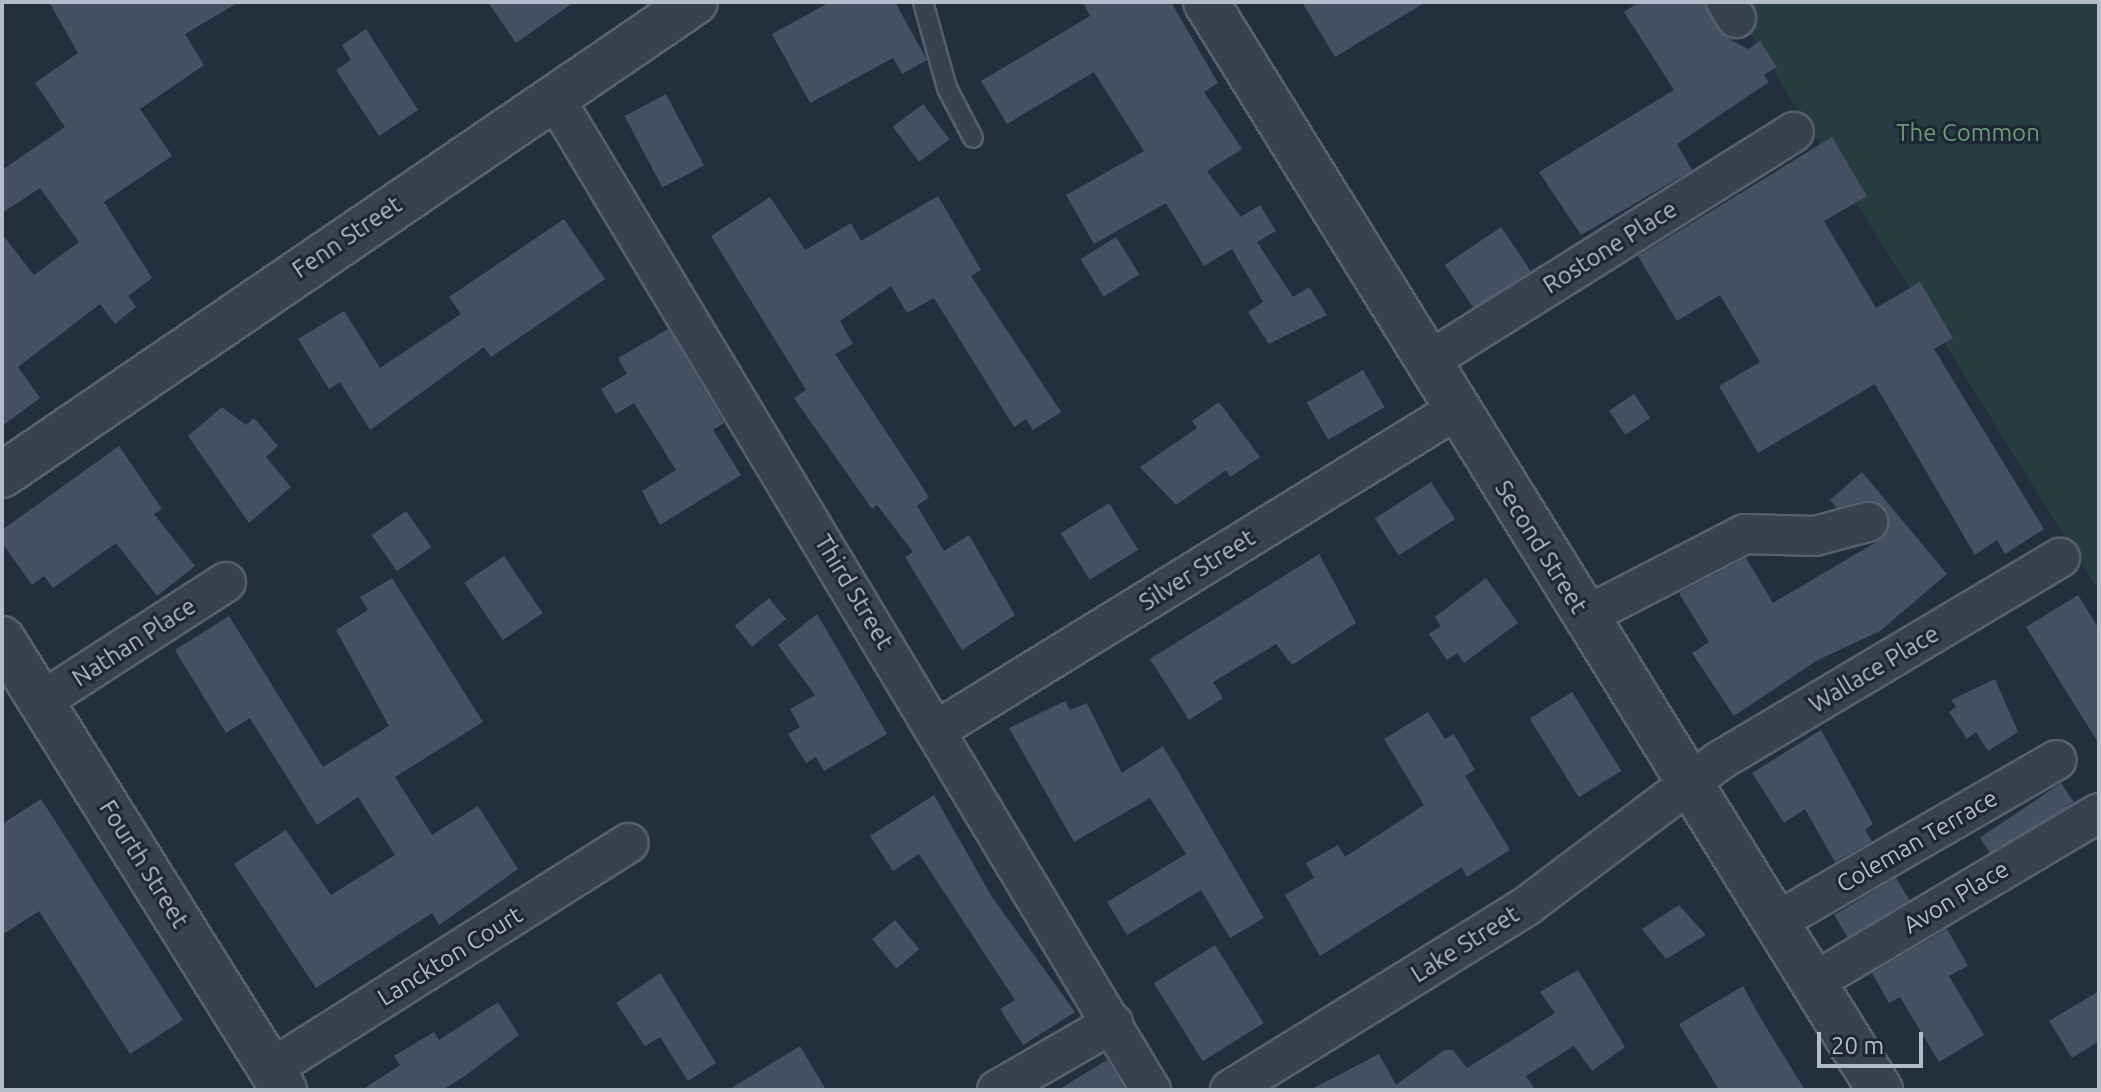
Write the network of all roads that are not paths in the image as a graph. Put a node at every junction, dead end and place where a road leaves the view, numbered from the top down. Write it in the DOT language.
graph roads {
  1 [pos="695,2"];
  2 [pos="923,2"];
  3 [pos="1206,2"];
  4 [pos="554,97"];
  5 [pos="1794,132"];
  6 [pos="973,138"];
  7 [pos="1427,362"];
  8 [pos="1456,410"];
  9 [pos="2,475"];
  10 [pos="1868,522"];
  11 [pos="2060,558"];
  12 [pos="226,582"];
  13 [pos="1584,617"];
  14 [pos="2,639"];
  15 [pos="42,701"];
  16 [pos="937,730"];
  17 [pos="2057,760"];
  18 [pos="1688,782"];
  19 [pos="2099,813"];
  20 [pos="629,843"];
  21 [pos="1776,922"];
  22 [pos="1814,982"];
  23 [pos="1113,1023"];
  24 [pos="278,1080"];
  25 [pos="997,1090"];
  26 [pos="1151,1090"];
  27 [pos="1230,1090"];
  28 [pos="1880,1090"];
  1 -- 4 [label="street, Fenn Street"];
  2 -- 6 [label="lane"];
  3 -- 7 [label="street, Second Street"];
  4 -- 9 [label="street, Fenn Street"];
  4 -- 16 [label="street, Third Street"];
  5 -- 7 [label="street, Rostone Place"];
  7 -- 8 [label="street, Second Street"];
  8 -- 13 [label="street, Second Street"];
  8 -- 16 [label="street, Silver Street"];
  10 -- 13 [label="street"];
  11 -- 18 [label="street, Wallace Place"];
  12 -- 15 [label="street, Nathan Place"];
  13 -- 18 [label="street, Second Street"];
  14 -- 15 [label="street, Fourth Street"];
  15 -- 24 [label="street, Fourth Street"];
  16 -- 23 [label="street, Third Street"];
  17 -- 21 [label="street, Coleman Terrace"];
  18 -- 21 [label="street, Second Street"];
  18 -- 27 [label="street, Lake Street"];
  19 -- 22 [label="street, Avon Place"];
  20 -- 24 [label="street, Lanckton Court"];
  21 -- 22 [label="street, Second Street"];
  22 -- 28 [label="street, Second Street"];
  23 -- 25 [label="street"];
  23 -- 26 [label="street, Third Street"];
}
